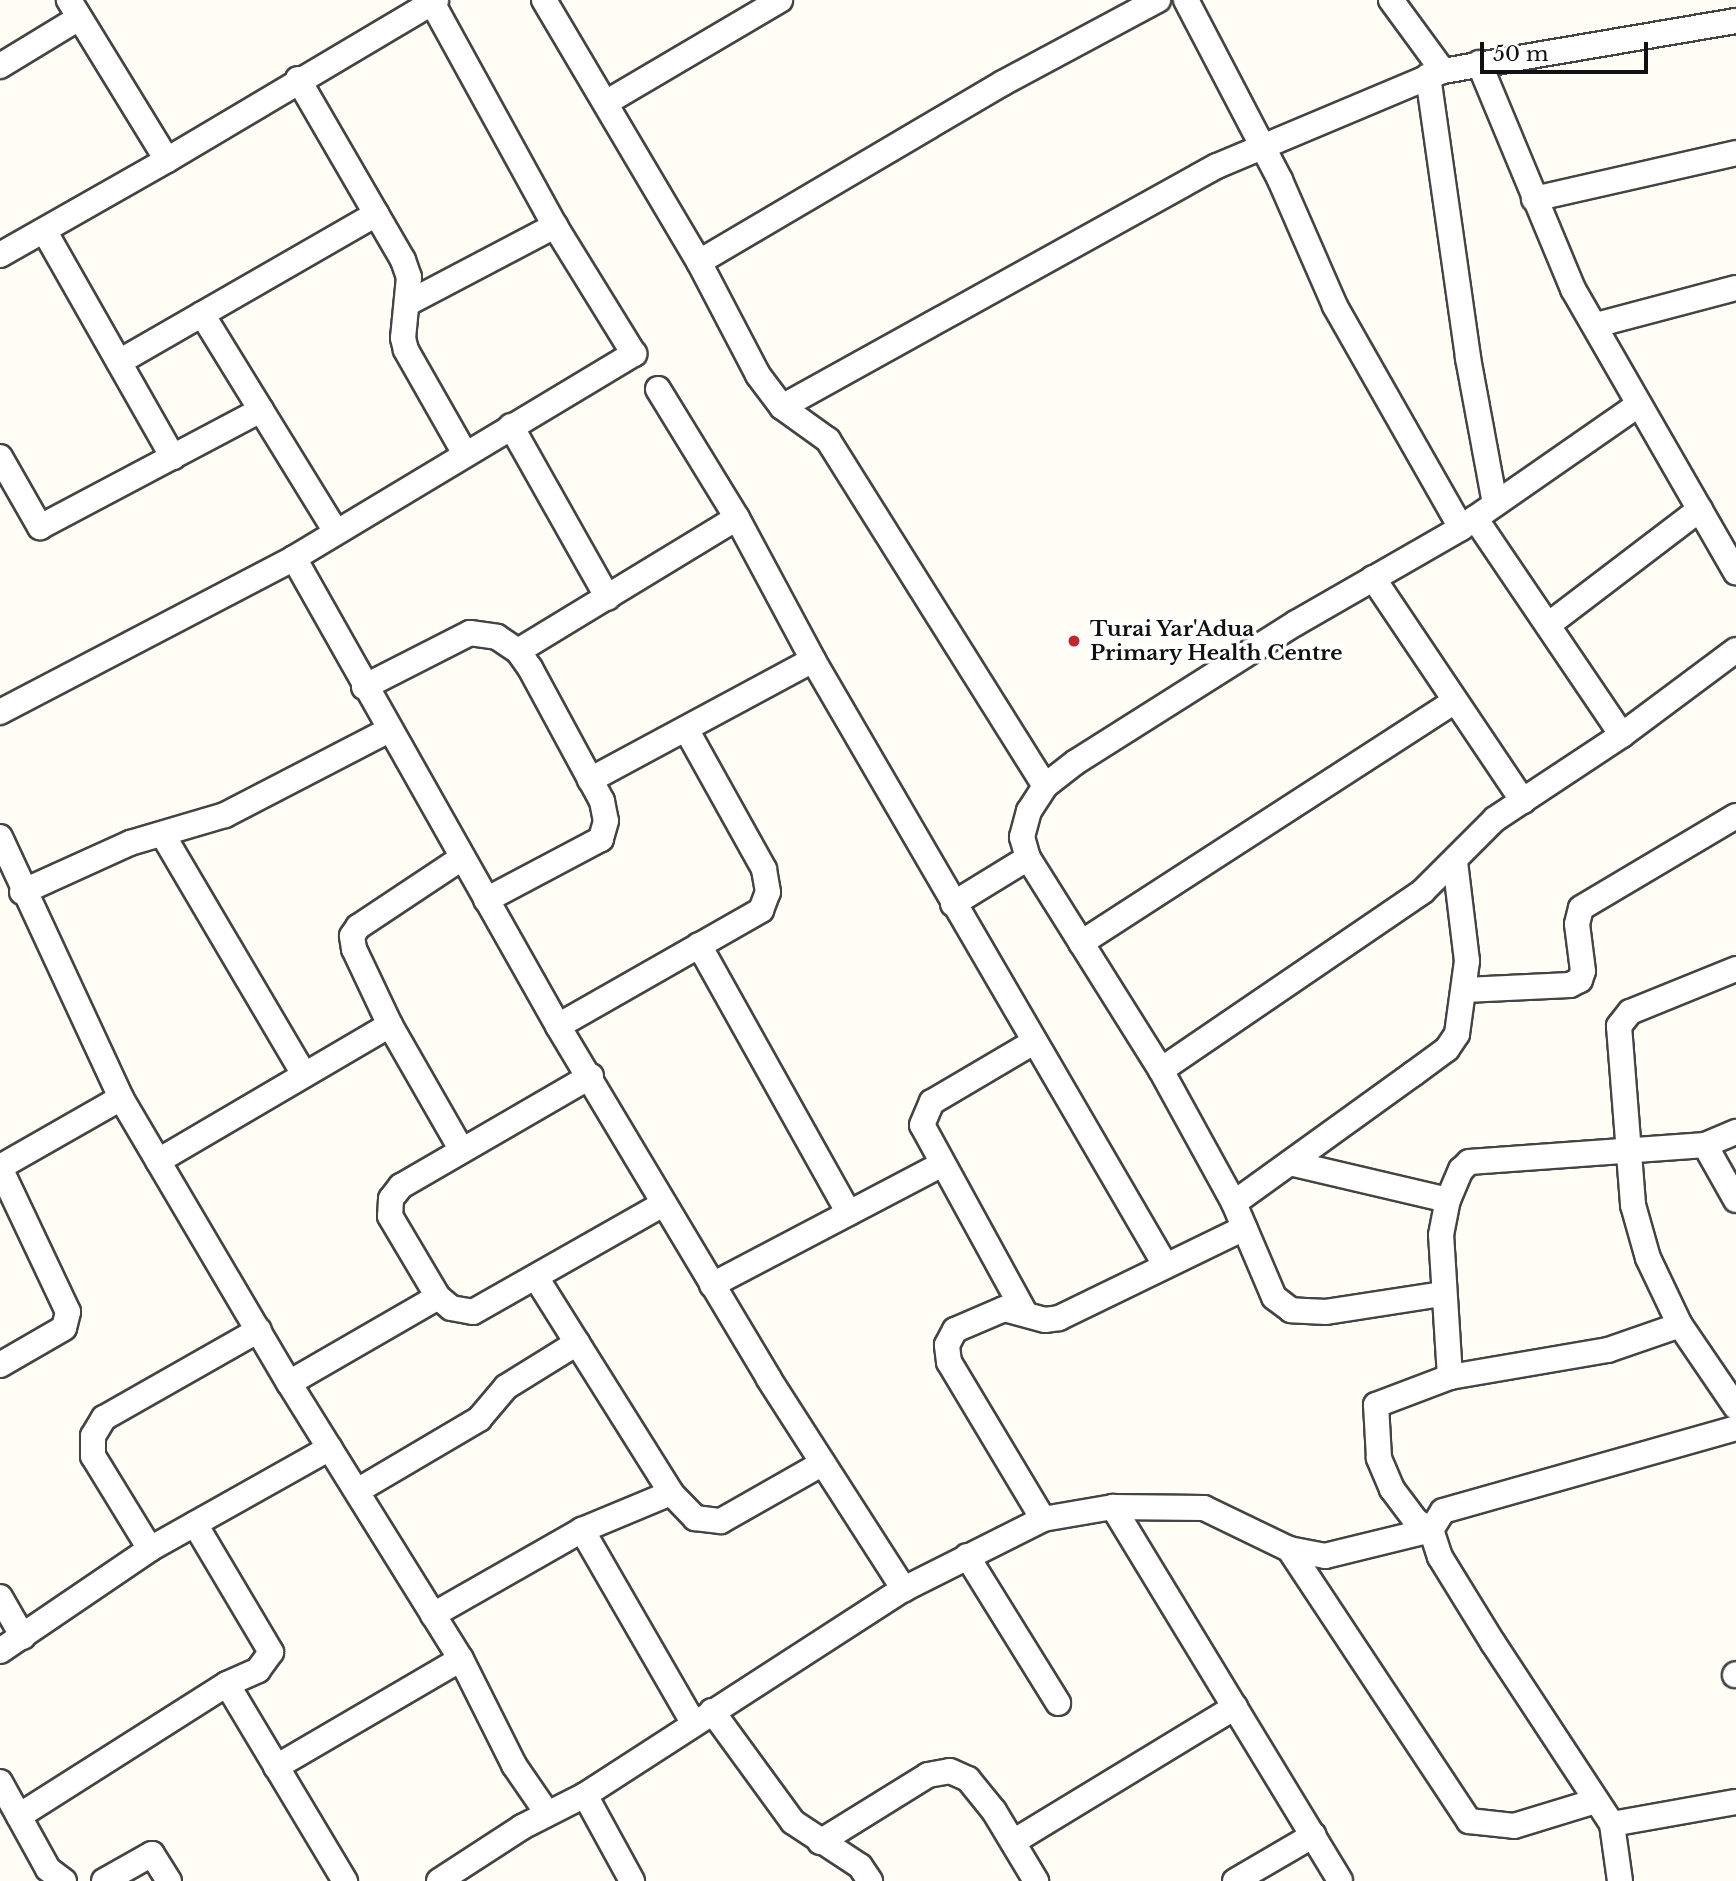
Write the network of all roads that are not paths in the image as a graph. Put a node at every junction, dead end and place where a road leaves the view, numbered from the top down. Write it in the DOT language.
graph roads {
  1 [pos="544,0"];
  2 [pos="780,0"];
  3 [pos="1158,0"];
  4 [pos="1186,0"];
  5 [pos="1391,0"];
  6 [pos="434,1"];
  7 [pos="74,9"];
  8 [pos="1736,21"];
  9 [pos="1479,64"];
  10 [pos="0,66"];
  11 [pos="1436,73"];
  12 [pos="298,79"];
  13 [pos="607,103"];
  14 [pos="1262,144"];
  15 [pos="1736,153"];
  16 [pos="167,160"];
  17 [pos="1534,199"];
  18 [pos="376,214"];
  19 [pos="555,226"];
  20 [pos="45,232"];
  21 [pos="0,255"];
  22 [pos="699,262"];
  23 [pos="1736,288"];
  24 [pos="410,302"];
  25 [pos="202,314"];
  26 [pos="1596,325"];
  27 [pos="119,362"];
  28 [pos="659,390"];
  29 [pos="1638,405"];
  30 [pos="782,407"];
  31 [pos="261,410"];
  32 [pos="511,426"];
  33 [pos="465,454"];
  34 [pos="0,457"];
  35 [pos="173,457"];
  36 [pos="1700,509"];
  37 [pos="1477,516"];
  38 [pos="737,518"];
  39 [pos="336,531"];
  40 [pos="294,558"];
  41 [pos="1736,572"];
  42 [pos="1373,578"];
  43 [pos="608,597"];
  44 [pos="1548,625"];
  45 [pos="1736,650"];
  46 [pos="518,651"];
  47 [pos="813,660"];
  48 [pos="364,687"];
  49 [pos="1455,701"];
  50 [pos="0,712"];
  51 [pos="686,729"];
  52 [pos="389,730"];
  53 [pos="1622,735"];
  54 [pos="590,780"];
  55 [pos="1045,786"];
  56 [pos="1523,801"];
  57 [pos="1736,816"];
  58 [pos="163,835"];
  59 [pos="0,837"];
  60 [pos="462,858"];
  61 [pos="1028,858"];
  62 [pos="1455,862"];
  63 [pos="22,892"];
  64 [pos="486,900"];
  65 [pos="953,904"];
  66 [pos="1081,943"];
  67 [pos="699,945"];
  68 [pos="1736,969"];
  69 [pos="1465,990"];
  70 [pos="390,1025"];
  71 [pos="558,1026"];
  72 [pos="1034,1042"];
  73 [pos="1161,1070"];
  74 [pos="304,1074"];
  75 [pos="591,1076"];
  76 [pos="121,1098"];
  77 [pos="1736,1132"];
  78 [pos="1705,1144"];
  79 [pos="461,1149"];
  80 [pos="1629,1153"];
  81 [pos="158,1161"];
  82 [pos="1290,1163"];
  83 [pos="942,1164"];
  84 [pos="0,1167"];
  85 [pos="1448,1200"];
  86 [pos="1736,1200"];
  87 [pos="1234,1203"];
  88 [pos="663,1204"];
  89 [pos="849,1213"];
  90 [pos="1244,1227"];
  91 [pos="1164,1263"];
  92 [pos="537,1279"];
  93 [pos="712,1285"];
  94 [pos="1442,1294"];
  95 [pos="438,1297"];
  96 [pos="1025,1313"];
  97 [pos="1680,1325"];
  98 [pos="259,1330"];
  99 [pos="577,1343"];
  100 [pos="0,1365"];
  101 [pos="1450,1377"];
  102 [pos="289,1383"];
  103 [pos="1736,1407"];
  104 [pos="1736,1428"];
  105 [pos="330,1448"];
  106 [pos="823,1463"];
  107 [pos="357,1491"];
  108 [pos="671,1493"];
  109 [pos="1113,1507"];
  110 [pos="1043,1519"];
  111 [pos="195,1524"];
  112 [pos="582,1530"];
  113 [pos="1431,1530"];
  114 [pos="150,1549"];
  115 [pos="1289,1549"];
  116 [pos="967,1556"];
  117 [pos="904,1589"];
  118 [pos="0,1598"];
  119 [pos="433,1615"];
  120 [pos="23,1637"];
  121 [pos="0,1651"];
  122 [pos="461,1659"];
  123 [pos="227,1684"];
  124 [pos="1058,1703"];
  125 [pos="1235,1707"];
  126 [pos="702,1717"];
  127 [pos="276,1766"];
  128 [pos="0,1782"];
  129 [pos="585,1795"];
  130 [pos="1596,1801"];
  131 [pos="1736,1802"];
  132 [pos="547,1813"];
  133 [pos="19,1816"];
  134 [pos="1612,1824"];
  135 [pos="1314,1835"];
  136 [pos="820,1842"];
  137 [pos="1013,1842"];
  138 [pos="64,1881"];
  139 [pos="104,1881"];
  140 [pos="169,1881"];
  141 [pos="345,1881"];
  142 [pos="439,1881"];
  143 [pos="632,1881"];
  144 [pos="870,1881"];
  145 [pos="1036,1881"];
  146 [pos="1235,1881"];
  147 [pos="1340,1881"];
  148 [pos="1620,1881"];
  1 -- 13 [label="street"];
  2 -- 13 [label="street"];
  3 -- 22 [label="street"];
  4 -- 14 [label="street"];
  5 -- 11 [label="street"];
  6 -- 12 [label="street"];
  6 -- 19 [label="street"];
  7 -- 10 [label="street"];
  7 -- 16 [label="street"];
  8 -- 9 [label="street"];
  9 -- 11 [label="street"];
  9 -- 17 [label="street"];
  11 -- 14 [label="street"];
  11 -- 37 [label="street"];
  12 -- 16 [label="street"];
  12 -- 18 [label="street"];
  13 -- 22 [label="street"];
  14 -- 30 [label="street"];
  14 -- 37 [label="street"];
  15 -- 17 [label="street"];
  16 -- 20 [label="street"];
  17 -- 26 [label="street"];
  18 -- 24 [label="street"];
  18 -- 25 [label="street"];
  19 -- 24 [label="street"];
  19 -- 32 [label="street"];
  20 -- 21 [label="street"];
  20 -- 27 [label="street"];
  22 -- 30 [label="street"];
  23 -- 26 [label="street"];
  24 -- 33 [label="street"];
  25 -- 27 [label="street"];
  25 -- 31 [label="street"];
  26 -- 29 [label="street"];
  27 -- 35 [label="street"];
  28 -- 38 [label="street"];
  29 -- 36 [label="street"];
  29 -- 37 [label="street"];
  30 -- 55 [label="street"];
  31 -- 35 [label="street"];
  31 -- 39 [label="street"];
  32 -- 33 [label="street"];
  32 -- 43 [label="street"];
  33 -- 39 [label="street"];
  34 -- 35 [label="street"];
  36 -- 41 [label="street"];
  36 -- 44 [label="street"];
  37 -- 42 [label="street"];
  37 -- 44 [label="street"];
  38 -- 43 [label="street"];
  38 -- 47 [label="street"];
  39 -- 40 [label="street"];
  40 -- 48 [label="street"];
  40 -- 50 [label="street"];
  42 -- 49 [label="street"];
  42 -- 55 [label="street"];
  43 -- 46 [label="street"];
  44 -- 53 [label="street"];
  45 -- 53 [label="street"];
  46 -- 48 [label="street"];
  46 -- 54 [label="street"];
  47 -- 51 [label="street"];
  47 -- 65 [label="street"];
  48 -- 52 [label="street"];
  49 -- 56 [label="street"];
  49 -- 66 [label="street"];
  51 -- 54 [label="street"];
  51 -- 67 [label="street"];
  52 -- 58 [label="street"];
  52 -- 60 [label="street"];
  53 -- 56 [label="street"];
  54 -- 64 [label="street"];
  55 -- 61 [label="street"];
  56 -- 62 [label="street"];
  57 -- 69 [label="street"];
  58 -- 63 [label="street"];
  58 -- 74 [label="street"];
  59 -- 63 [label="street"];
  60 -- 64 [label="street"];
  60 -- 70 [label="street"];
  61 -- 65 [label="street"];
  61 -- 66 [label="street"];
  62 -- 69 [label="street"];
  62 -- 73 [label="street"];
  63 -- 76 [label="street"];
  64 -- 71 [label="street"];
  65 -- 72 [label="street"];
  66 -- 73 [label="street"];
  67 -- 71 [label="street"];
  67 -- 89 [label="street"];
  68 -- 80 [label="street"];
  69 -- 82 [label="street"];
  70 -- 74 [label="street"];
  70 -- 79 [label="street"];
  71 -- 75 [label="street"];
  72 -- 83 [label="street"];
  72 -- 91 [label="street"];
  73 -- 87 [label="street"];
  74 -- 81 [label="street"];
  75 -- 79 [label="street"];
  75 -- 88 [label="street"];
  76 -- 81 [label="street"];
  76 -- 84 [label="street"];
  77 -- 78 [label="street"];
  78 -- 80 [label="street"];
  78 -- 86 [label="street"];
  79 -- 95 [label="street"];
  80 -- 85 [label="street"];
  80 -- 97 [label="street"];
  81 -- 98 [label="street"];
  82 -- 85 [label="street"];
  82 -- 87 [label="street"];
  83 -- 89 [label="street"];
  83 -- 96 [label="street"];
  84 -- 100 [label="street"];
  85 -- 94 [label="street"];
  87 -- 90 [label="street"];
  88 -- 92 [label="street"];
  88 -- 93 [label="street"];
  89 -- 93 [label="street"];
  90 -- 91 [label="street"];
  90 -- 94 [label="street"];
  91 -- 96 [label="street"];
  92 -- 95 [label="street"];
  92 -- 99 [label="street"];
  93 -- 106 [label="street"];
  94 -- 101 [label="street"];
  95 -- 102 [label="street"];
  96 -- 110 [label="street"];
  97 -- 101 [label="street"];
  97 -- 103 [label="street"];
  98 -- 102 [label="street"];
  98 -- 114 [label="street"];
  99 -- 107 [label="street"];
  99 -- 108 [label="street"];
  101 -- 113 [label="street"];
  102 -- 105 [label="street"];
  104 -- 113 [label="street"];
  105 -- 107 [label="street"];
  105 -- 111 [label="street"];
  106 -- 108 [label="street"];
  106 -- 117 [label="street"];
  107 -- 119 [label="street"];
  108 -- 112 [label="street"];
  109 -- 110 [label="street"];
  109 -- 115 [label="street"];
  109 -- 125 [label="street"];
  110 -- 116 [label="street"];
  111 -- 114 [label="street"];
  111 -- 123 [label="street"];
  112 -- 119 [label="street"];
  112 -- 126 [label="street"];
  113 -- 115 [label="street"];
  113 -- 130 [label="street"];
  114 -- 120 [label="street"];
  115 -- 130 [label="street"];
  116 -- 117 [label="street"];
  116 -- 124 [label="street"];
  117 -- 126 [label="street"];
  118 -- 120 [label="street"];
  119 -- 122 [label="street"];
  120 -- 121 [label="street"];
  122 -- 127 [label="street"];
  122 -- 132 [label="street"];
  123 -- 127 [label="street"];
  123 -- 133 [label="street"];
  125 -- 135 [label="street"];
  125 -- 137 [label="street"];
  126 -- 129 [label="street"];
  126 -- 136 [label="street"];
  127 -- 141 [label="street"];
  128 -- 133 [label="street"];
  129 -- 132 [label="street"];
  129 -- 143 [label="street"];
  130 -- 134 [label="street"];
  131 -- 134 [label="street"];
  132 -- 142 [label="street"];
  133 -- 138 [label="street"];
  134 -- 148 [label="street"];
  135 -- 146 [label="street"];
  135 -- 147 [label="street"];
  136 -- 137 [label="street"];
  136 -- 144 [label="street"];
  137 -- 145 [label="street"];
  139 -- 140 [label="street"];
}
